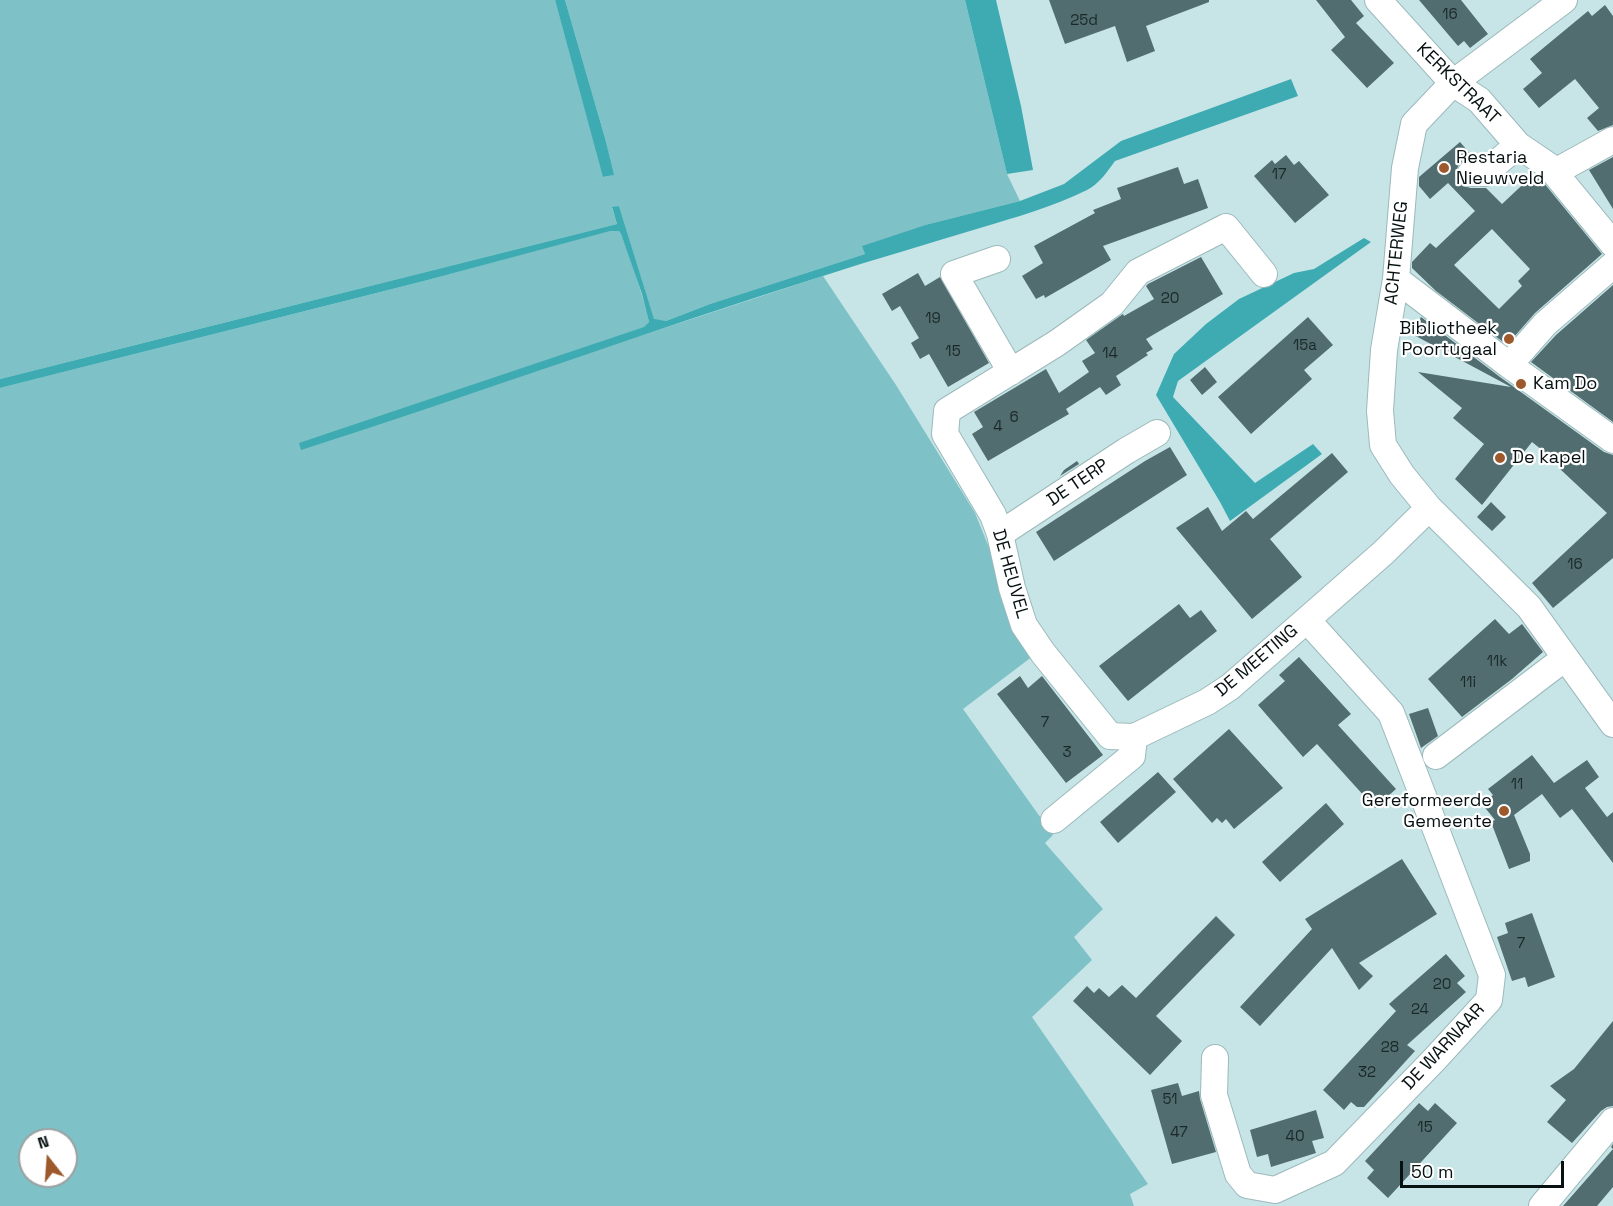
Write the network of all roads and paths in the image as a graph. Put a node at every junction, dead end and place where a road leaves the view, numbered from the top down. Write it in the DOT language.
graph roads {
  1 [pos="1378,0"];
  2 [pos="1564,0"];
  3 [pos="1453,83"];
  4 [pos="1613,140"];
  5 [pos="1518,145"];
  6 [pos="1552,169"];
  7 [pos="1471,173"];
  8 [pos="1613,244"];
  9 [pos="997,260"];
  10 [pos="1613,265"];
  11 [pos="1264,274"];
  12 [pos="1396,279"];
  13 [pos="1509,365"];
  14 [pos="1011,372"];
  15 [pos="1157,433"];
  16 [pos="1613,440"];
  17 [pos="1429,508"];
  18 [pos="1000,534"];
  19 [pos="1307,620"];
  20 [pos="1565,657"];
  21 [pos="1613,724"];
  22 [pos="1134,736"];
  23 [pos="1436,756"];
  24 [pos="1054,820"];
  25 [pos="1215,1058"];
  26 [pos="1613,1121"];
  27 [pos="1542,1206"];
  1 -- 3 [label="street, KERKSTRAAT"];
  2 -- 3 [label="street, ACHTERWEG"];
  3 -- 5 [label="street, KERKSTRAAT"];
  3 -- 12 [label="street, ACHTERWEG"];
  4 -- 6 [label="street"];
  5 -- 6 [label="street, KERKSTRAAT"];
  5 -- 7 [label="street"];
  6 -- 8 [label="street, KERKSTRAAT"];
  9 -- 14 [label="street"];
  10 -- 13 [label="street"];
  11 -- 14 [label="street, DE HEUVEL"];
  12 -- 13 [label="street"];
  12 -- 17 [label="street, ACHTERWEG"];
  13 -- 16 [label="street"];
  14 -- 18 [label="street, DE HEUVEL"];
  15 -- 18 [label="street, DE TERP"];
  17 -- 19 [label="street, DE MEETING"];
  17 -- 20 [label="street, ACHTERWEG"];
  18 -- 22 [label="street, DE HEUVEL"];
  19 -- 22 [label="street, DE MEETING"];
  19 -- 25 [label="street, DE WARNAAR"];
  20 -- 21 [label="street, ACHTERWEG"];
  20 -- 23 [label="street"];
  22 -- 24 [label="street"];
  26 -- 27 [label="street"];
}
